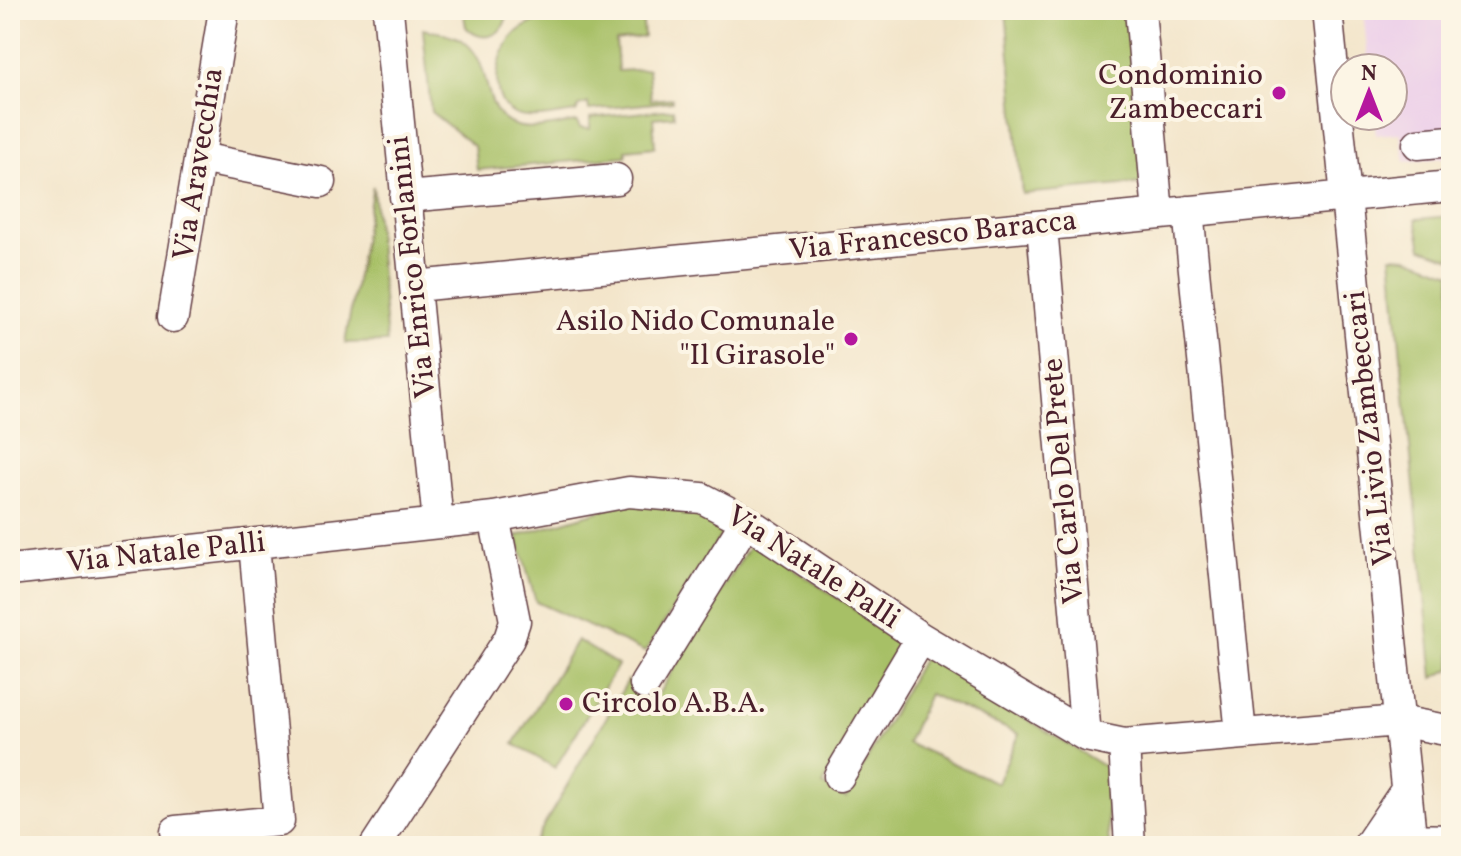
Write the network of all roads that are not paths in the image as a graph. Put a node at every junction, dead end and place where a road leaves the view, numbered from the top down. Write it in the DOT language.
graph roads {
  1 [pos="224,10"];
  2 [pos="388,10"];
  3 [pos="1140,10"];
  4 [pos="1327,10"];
  5 [pos="1451,141"];
  6 [pos="1418,144"];
  7 [pos="200,158"];
  8 [pos="616,179"];
  9 [pos="321,182"];
  10 [pos="1451,186"];
  11 [pos="1346,196"];
  12 [pos="405,197"];
  13 [pos="1173,213"];
  14 [pos="1042,226"];
  15 [pos="415,286"];
  16 [pos="173,317"];
  17 [pos="494,517"];
  18 [pos="746,521"];
  19 [pos="438,523"];
  20 [pos="254,544"];
  21 [pos="10,570"];
  22 [pos="921,638"];
  23 [pos="645,684"];
  24 [pos="1399,721"];
  25 [pos="1451,731"];
  26 [pos="1241,734"];
  27 [pos="1086,736"];
  28 [pos="1124,744"];
  29 [pos="839,776"];
  30 [pos="1406,790"];
  31 [pos="176,831"];
  32 [pos="1451,840"];
  33 [pos="1411,842"];
  34 [pos="375,846"];
  35 [pos="1130,846"];
  36 [pos="1368,846"];
  1 -- 7 [label="street, Via Aravecchia"];
  2 -- 12 [label="street, Via Enrico Forlanini"];
  3 -- 13 [label="street"];
  4 -- 11 [label="street, Via Livio Zambeccari"];
  5 -- 6 [label="street"];
  7 -- 9 [label="street"];
  7 -- 16 [label="street, Via Aravecchia"];
  8 -- 12 [label="street"];
  10 -- 11 [label="street, Via Francesco Baracca"];
  11 -- 13 [label="street, Via Francesco Baracca"];
  11 -- 24 [label="street, Via Livio Zambeccari"];
  12 -- 15 [label="street, Via Enrico Forlanini"];
  13 -- 14 [label="street, Via Francesco Baracca"];
  13 -- 26 [label="street"];
  14 -- 15 [label="street, Via Francesco Baracca"];
  14 -- 27 [label="street, Via Carlo Del Prete"];
  15 -- 19 [label="street, Via Enrico Forlanini"];
  17 -- 18 [label="street, Via Natale Palli"];
  17 -- 19 [label="street, Via Natale Palli"];
  17 -- 34 [label="street"];
  18 -- 22 [label="street, Via Natale Palli"];
  18 -- 23 [label="street"];
  19 -- 20 [label="street, Via Natale Palli"];
  20 -- 21 [label="street, Via Natale Palli"];
  20 -- 31 [label="street"];
  22 -- 27 [label="street, Via Natale Palli"];
  22 -- 29 [label="street"];
  24 -- 25 [label="street, Via Natale Palli"];
  24 -- 26 [label="street, Via Natale Palli"];
  24 -- 30 [label="street, Via Livio Zambeccari"];
  26 -- 28 [label="street, Via Natale Palli"];
  27 -- 28 [label="street, Via Natale Palli"];
  28 -- 35 [label="street"];
  30 -- 33 [label="street, Via Livio Zambeccari"];
  30 -- 36 [label="street"];
  32 -- 33 [label="street"];
}
